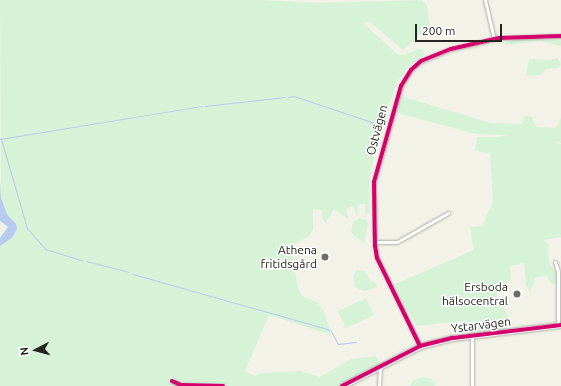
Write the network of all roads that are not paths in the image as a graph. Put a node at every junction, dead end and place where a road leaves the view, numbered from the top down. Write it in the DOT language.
graph roads {
  1 [pos="485,0"];
  2 [pos="561,36"];
  3 [pos="494,39"];
  4 [pos="448,213"];
  5 [pos="375,242"];
  6 [pos="555,262"];
  7 [pos="560,325"];
  8 [pos="472,336"];
  9 [pos="420,346"];
  10 [pos="380,368"];
  11 [pos="172,381"];
  12 [pos="223,386"];
  13 [pos="342,386"];
  14 [pos="380,386"];
  15 [pos="472,386"];
  1 -- 3 [label="street"];
  2 -- 3 [label="street, Ostvägen"];
  3 -- 5 [label="street, Ostvägen"];
  4 -- 5 [label="street"];
  5 -- 9 [label="street, Ostvägen"];
  6 -- 7 [label="street"];
  7 -- 8 [label="street, Ystarvägen"];
  8 -- 9 [label="street, Ystarvägen"];
  8 -- 15 [label="street"];
  9 -- 10 [label="street, Ystarvägen"];
  10 -- 13 [label="street, Ystarvägen"];
  10 -- 14 [label="street"];
  11 -- 12 [label="street"];
}
